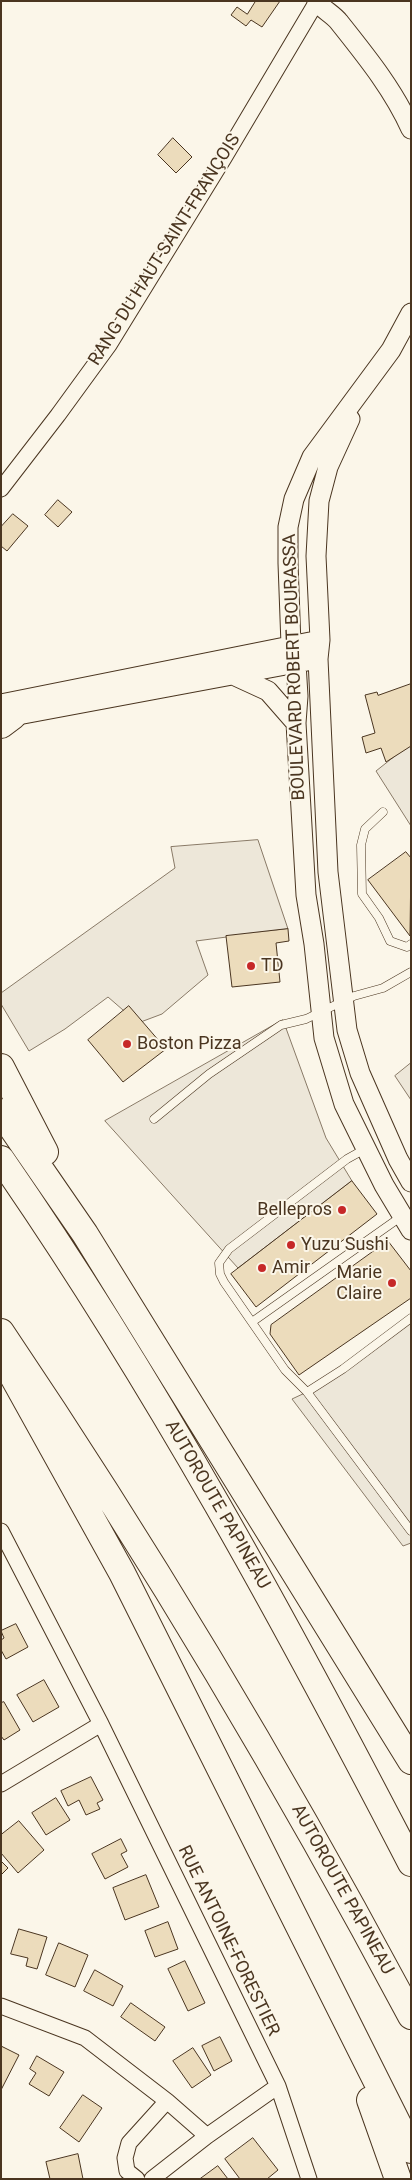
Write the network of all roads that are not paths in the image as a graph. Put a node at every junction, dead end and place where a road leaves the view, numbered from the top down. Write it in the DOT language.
graph roads {
  1 [pos="316,2"];
  2 [pos="411,129"];
  3 [pos="411,313"];
  4 [pos="366,386"];
  5 [pos="1,489"];
  6 [pos="320,640"];
  7 [pos="294,654"];
  8 [pos="318,659"];
  9 [pos="231,674"];
  10 [pos="4,716"];
  11 [pos="296,723"];
  12 [pos="383,812"];
  13 [pos="411,944"];
  14 [pos="411,972"];
  15 [pos="344,1000"];
  16 [pos="320,1013"];
  17 [pos="1,1067"];
  18 [pos="1,1112"];
  19 [pos="154,1119"];
  20 [pos="365,1149"];
  21 [pos="1,1159"];
  22 [pos="411,1182"];
  23 [pos="406,1223"];
  24 [pos="86,1234"];
  25 [pos="411,1318"];
  26 [pos="252,1322"];
  27 [pos="1,1332"];
  28 [pos="1,1355"];
  29 [pos="307,1392"];
  30 [pos="411,1530"];
  31 [pos="1,1531"];
  32 [pos="101,1724"];
  33 [pos="411,1761"];
  34 [pos="1,1784"];
  35 [pos="411,1863"];
  36 [pos="333,1996"];
  37 [pos="1,2006"];
  38 [pos="411,2016"];
  39 [pos="278,2086"];
  40 [pos="167,2101"];
  41 [pos="207,2136"];
  42 [pos="411,2150"];
  43 [pos="137,2179"];
  44 [pos="152,2179"];
  45 [pos="309,2179"];
  46 [pos="398,2179"];
  1 -- 2 [label="street, RANG DU HAUT-SAINT-FRANÇOIS"];
  1 -- 5 [label="street, RANG DU HAUT-SAINT-FRANÇOIS"];
  3 -- 4 [label="street"];
  4 -- 6 [label="street, BOULEVARD ROBERT BOURASSA"];
  4 -- 7 [label="street, BOULEVARD ROBERT BOURASSA"];
  6 -- 7 [label="street"];
  6 -- 8 [label="street, BOULEVARD ROBERT BOURASSA"];
  7 -- 8 [label="street"];
  7 -- 9 [label="street"];
  7 -- 10 [label="street"];
  7 -- 11 [label="street, BOULEVARD ROBERT BOURASSA"];
  8 -- 15 [label="street, BOULEVARD ROBERT BOURASSA"];
  9 -- 10 [label="street"];
  9 -- 11 [label="street"];
  11 -- 16 [label="street, BOULEVARD ROBERT BOURASSA"];
  12 -- 13 [label="lane"];
  14 -- 15 [label="lane"];
  15 -- 16 [label="lane"];
  15 -- 22 [label="street, BOULEVARD ROBERT BOURASSA"];
  16 -- 19 [label="lane"];
  16 -- 20 [label="street, BOULEVARD ROBERT BOURASSA"];
  17 -- 24 [label="highway"];
  18 -- 24 [label="highway"];
  20 -- 23 [label="street, BOULEVARD ROBERT BOURASSA"];
  20 -- 26 [label="lane"];
  21 -- 35 [label="highway, AUTOROUTE PAPINEAU"];
  23 -- 26 [label="lane"];
  24 -- 33 [label="highway"];
  25 -- 29 [label="lane"];
  26 -- 29 [label="lane"];
  27 -- 38 [label="highway, AUTOROUTE PAPINEAU"];
  28 -- 36 [label="highway"];
  29 -- 30 [label="lane"];
  31 -- 32 [label="street, RUE ANTOINE-FORESTIER"];
  32 -- 34 [label="street"];
  32 -- 39 [label="street, RUE ANTOINE-FORESTIER"];
  36 -- 42 [label="highway"];
  36 -- 46 [label="highway"];
  37 -- 40 [label="street"];
  39 -- 41 [label="street"];
  39 -- 45 [label="street, RUE ANTOINE-FORESTIER"];
  40 -- 41 [label="street"];
  40 -- 43 [label="street"];
  41 -- 44 [label="street"];
}
